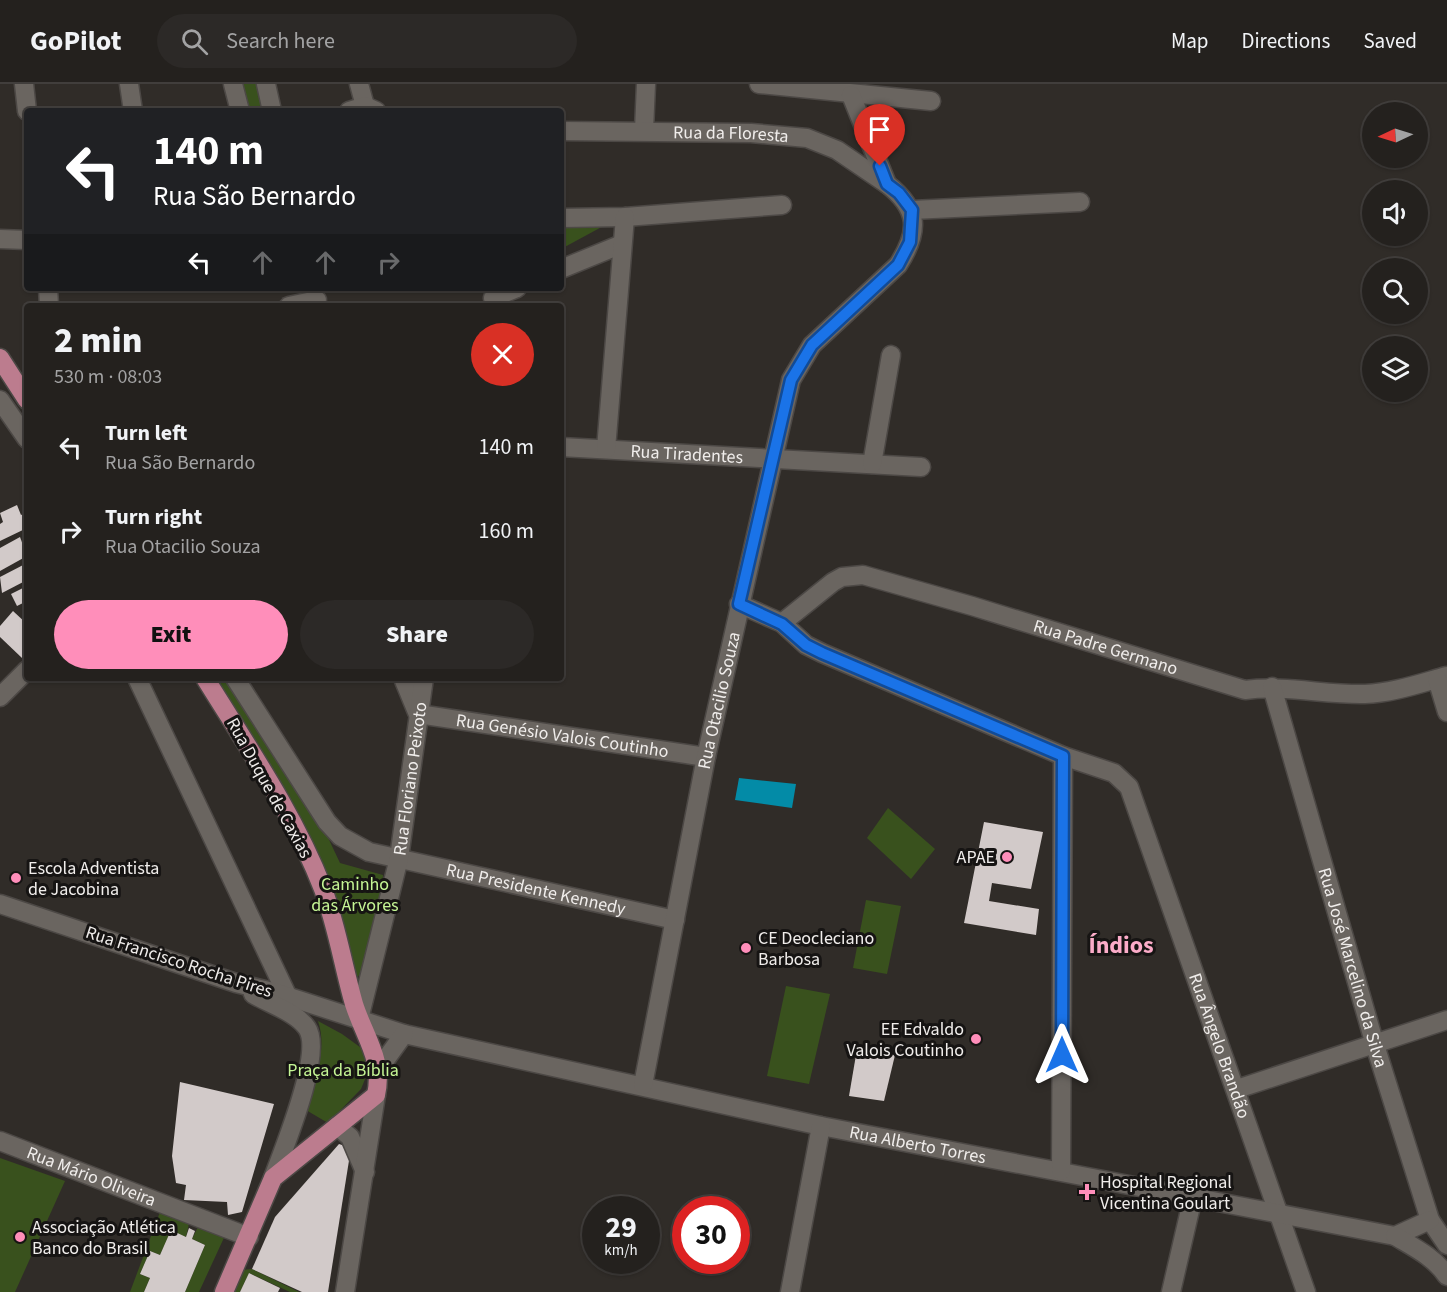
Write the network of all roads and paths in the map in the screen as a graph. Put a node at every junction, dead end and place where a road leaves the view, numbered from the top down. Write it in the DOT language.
graph roads {
  1 [pos="24,84"];
  2 [pos="129,84"];
  3 [pos="233,84"];
  4 [pos="266,84"];
  5 [pos="359,84"];
  6 [pos="646,84"];
  7 [pos="759,84"];
  8 [pos="851,95"];
  9 [pos="931,101"];
  10 [pos="27,108"];
  11 [pos="133,108"];
  12 [pos="239,108"];
  13 [pos="271,108"];
  14 [pos="363,108"];
  15 [pos="644,130"];
  16 [pos="564,131"];
  17 [pos="887,184"];
  18 [pos="1080,202"];
  19 [pos="782,206"];
  20 [pos="912,210"];
  21 [pos="625,217"];
  22 [pos="564,218"];
  23 [pos="0,239"];
  24 [pos="24,240"];
  25 [pos="622,244"];
  26 [pos="564,268"];
  27 [pos="509,291"];
  28 [pos="493,297"];
  29 [pos="316,298"];
  30 [pos="299,303"];
  31 [pos="891,356"];
  32 [pos="0,358"];
  33 [pos="24,395"];
  34 [pos="0,400"];
  35 [pos="24,435"];
  36 [pos="564,447"];
  37 [pos="606,449"];
  38 [pos="774,459"];
  39 [pos="872,464"];
  40 [pos="921,467"];
  41 [pos="739,604"];
  42 [pos="782,624"];
  43 [pos="24,673"];
  44 [pos="1442,678"];
  45 [pos="138,681"];
  46 [pos="207,681"];
  47 [pos="237,681"];
  48 [pos="404,681"];
  49 [pos="424,681"];
  50 [pos="1272,687"];
  51 [pos="0,697"];
  52 [pos="1447,712"];
  53 [pos="418,714"];
  54 [pos="1063,756"];
  55 [pos="706,757"];
  56 [pos="399,858"];
  57 [pos="0,904"];
  58 [pos="675,920"];
  59 [pos="236,983"];
  60 [pos="288,997"];
  61 [pos="357,1013"];
  62 [pos="1447,1020"];
  63 [pos="404,1034"];
  64 [pos="1375,1045"];
  65 [pos="378,1070"];
  66 [pos="644,1085"];
  67 [pos="1237,1089"];
  68 [pos="376,1095"];
  69 [pos="337,1126"];
  70 [pos="821,1126"];
  71 [pos="0,1141"];
  72 [pos="1061,1171"];
  73 [pos="365,1172"];
  74 [pos="273,1178"];
  75 [pos="1193,1197"];
  76 [pos="1280,1215"];
  77 [pos="1430,1220"];
  78 [pos="1395,1236"];
  79 [pos="249,1237"];
  80 [pos="1447,1245"];
  81 [pos="1447,1276"];
  82 [pos="224,1292"];
  83 [pos="345,1292"];
  84 [pos="790,1292"];
  85 [pos="1171,1292"];
  86 [pos="1306,1292"];
  1 -- 10 [label="street"];
  2 -- 11 [label="street"];
  3 -- 12 [label="street"];
  4 -- 13 [label="street"];
  5 -- 14 [label="street"];
  6 -- 15 [label="street"];
  7 -- 8 [label="street"];
  8 -- 9 [label="street"];
  8 -- 17 [label="street"];
  15 -- 16 [label="street, Rua da Floresta"];
  15 -- 17 [label="street, Rua da Floresta"];
  17 -- 20 [label="street"];
  18 -- 20 [label="street"];
  19 -- 21 [label="street"];
  20 -- 38 [label="street, Rua Otacilio Souza"];
  21 -- 22 [label="street"];
  21 -- 25 [label="street"];
  23 -- 24 [label="street"];
  25 -- 26 [label="street"];
  25 -- 37 [label="street"];
  27 -- 28 [label="street"];
  29 -- 30 [label="street"];
  31 -- 39 [label="street"];
  32 -- 33 [label="main road"];
  34 -- 35 [label="street"];
  36 -- 37 [label="street, Rua Tiradentes"];
  37 -- 38 [label="street, Rua Tiradentes"];
  38 -- 39 [label="street, Rua Tiradentes"];
  38 -- 41 [label="street, Rua Otacilio Souza"];
  39 -- 40 [label="street, Rua Tiradentes"];
  41 -- 42 [label="street, Rua Ângelo Brandão"];
  41 -- 55 [label="street, Rua Otacilio Souza"];
  42 -- 50 [label="street, Rua Padre Germano"];
  42 -- 54 [label="street, Rua Ângelo Brandão"];
  43 -- 51 [label="street"];
  44 -- 50 [label="street, Rua Padre Germano"];
  44 -- 52 [label="street"];
  45 -- 60 [label="street"];
  46 -- 61 [label="main road, Rua Duque de Caxias"];
  47 -- 56 [label="street, Rua Duque de Caxias"];
  48 -- 53 [label="street"];
  49 -- 53 [label="street, Rua Floriano Peixoto"];
  50 -- 64 [label="street, Rua José Marcelino da Silva"];
  53 -- 55 [label="street, Rua Genésio Valois Coutinho"];
  53 -- 56 [label="street, Rua Floriano Peixoto"];
  54 -- 67 [label="street, Rua Ângelo Brandão"];
  54 -- 72 [label="street"];
  55 -- 58 [label="street, Rua Otacilio Souza"];
  56 -- 58 [label="street, Rua Presidente Kennedy"];
  56 -- 61 [label="street, Rua Floriano Peixoto"];
  57 -- 59 [label="street, Rua Francisco Rocha Pires"];
  58 -- 66 [label="street, Rua Otacilio Souza"];
  59 -- 60 [label="street, Rua Francisco Rocha Pires"];
  59 -- 74 [label="street"];
  60 -- 61 [label="street, Rua Francisco Rocha Pires"];
  61 -- 63 [label="street, Rua Francisco Rocha Pires"];
  61 -- 65 [label="main road, Rua Duque de Caxias"];
  62 -- 64 [label="street"];
  63 -- 65 [label="street"];
  63 -- 66 [label="street, Rua Alberto Torres"];
  64 -- 67 [label="street"];
  64 -- 77 [label="street, Rua José Marcelino da Silva"];
  65 -- 68 [label="main road"];
  66 -- 70 [label="street, Rua Alberto Torres"];
  67 -- 76 [label="street, Rua Ângelo Brandão"];
  68 -- 69 [label="main road"];
  68 -- 73 [label="street"];
  69 -- 73 [label="street"];
  69 -- 74 [label="main road"];
  70 -- 72 [label="street, Rua Alberto Torres"];
  70 -- 84 [label="street"];
  71 -- 79 [label="street, Rua Mário Oliveira"];
  72 -- 75 [label="street, Rua Alberto Torres"];
  73 -- 83 [label="street"];
  74 -- 79 [label="main road"];
  75 -- 76 [label="street, Rua Alberto Torres"];
  75 -- 85 [label="street"];
  76 -- 78 [label="street, Rua Alberto Torres"];
  76 -- 86 [label="street, Rua Ângelo Brandão"];
  77 -- 78 [label="street"];
  77 -- 80 [label="street, Rua José Marcelino da Silva"];
  78 -- 81 [label="street"];
  79 -- 82 [label="main road"];
}
